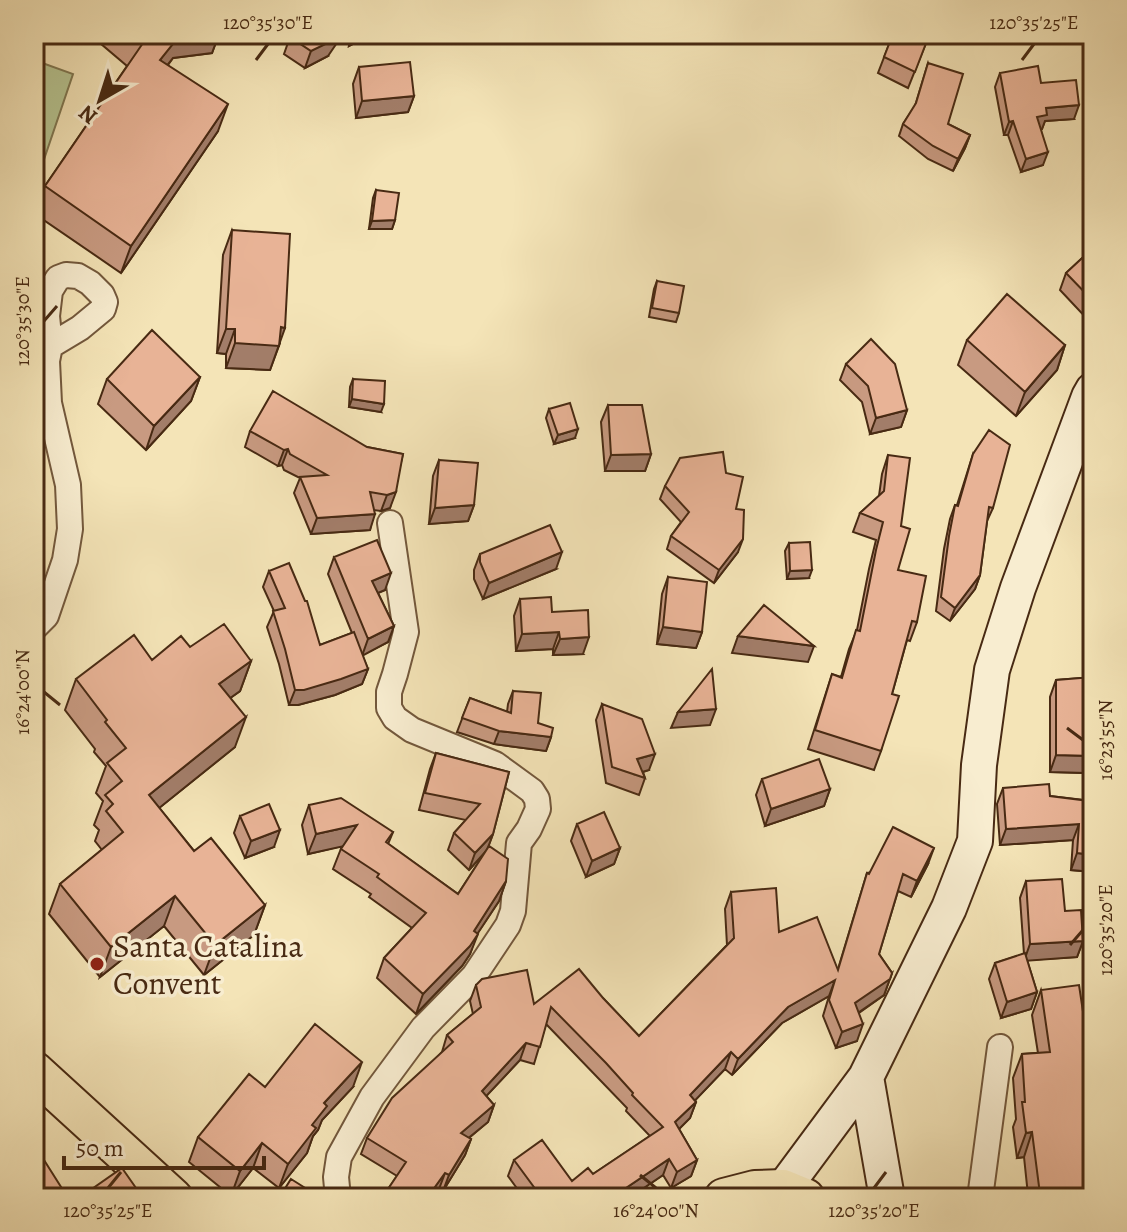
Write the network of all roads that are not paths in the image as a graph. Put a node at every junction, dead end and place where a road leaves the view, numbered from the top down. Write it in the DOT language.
graph roads {
  1 [pos="50,346"];
  2 [pos="1093,390"];
  3 [pos="390,523"];
  4 [pos="34,628"];
  5 [pos="1000,1047"];
  6 [pos="34,1071"];
  7 [pos="866,1077"];
  8 [pos="794,1193"];
  9 [pos="173,1198"];
  10 [pos="338,1198"];
  11 [pos="724,1198"];
  12 [pos="887,1198"];
  13 [pos="980,1198"];
  1 -- 4 [label="street"];
  2 -- 7 [label="main road"];
  3 -- 10 [label="street"];
  5 -- 13 [label="street"];
  6 -- 9 [label="main road"];
  7 -- 8 [label="main road"];
  7 -- 12 [label="main road"];
  8 -- 11 [label="main road"];
}
